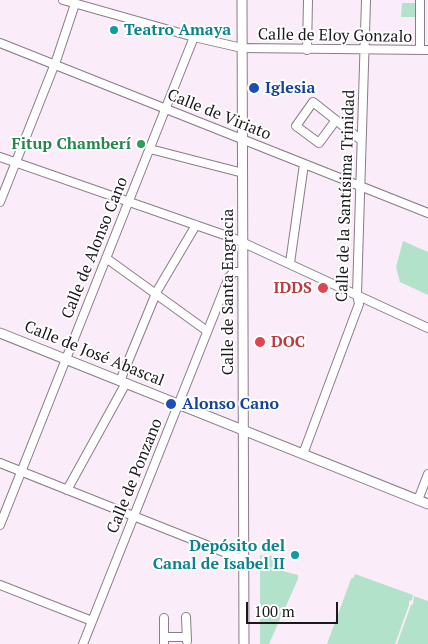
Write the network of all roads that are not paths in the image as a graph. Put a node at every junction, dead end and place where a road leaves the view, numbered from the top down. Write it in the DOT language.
graph roads {
  1 [pos="63,0"];
  2 [pos="242,0"];
  3 [pos="308,0"];
  4 [pos="366,0"];
  5 [pos="420,0"];
  6 [pos="74,4"];
  7 [pos="194,38"];
  8 [pos="0,43"];
  9 [pos="242,48"];
  10 [pos="307,50"];
  11 [pos="365,50"];
  12 [pos="424,50"];
  13 [pos="54,64"];
  14 [pos="166,109"];
  15 [pos="336,120"];
  16 [pos="243,139"];
  17 [pos="361,140"];
  18 [pos="150,149"];
  19 [pos="0,157"];
  20 [pos="16,162"];
  21 [pos="304,164"];
  22 [pos="243,172"];
  23 [pos="360,186"];
  24 [pos="0,202"];
  25 [pos="129,202"];
  26 [pos="428,213"];
  27 [pos="196,225"];
  28 [pos="243,242"];
  29 [pos="106,258"];
  30 [pos="290,263"];
  31 [pos="243,272"];
  32 [pos="156,294"];
  33 [pos="357,294"];
  34 [pos="428,328"];
  35 [pos="207,331"];
  36 [pos="0,333"];
  37 [pos="66,359"];
  38 [pos="123,382"];
  39 [pos="179,404"];
  40 [pos="244,430"];
  41 [pos="303,454"];
  42 [pos="0,464"];
  43 [pos="21,472"];
  44 [pos="428,474"];
  45 [pos="68,490"];
  46 [pos="418,500"];
  47 [pos="428,504"];
  48 [pos="133,516"];
  49 [pos="0,525"];
  50 [pos="244,560"];
  51 [pos="0,585"];
  52 [pos="164,618"];
  53 [pos="186,618"];
  54 [pos="92,621"];
  55 [pos="164,641"];
  56 [pos="83,644"];
  57 [pos="244,644"];
  1 -- 6 [label="street, Calle de Eloy Gonzalo"];
  2 -- 9 [label="main road, Calle de Santa Engracia"];
  3 -- 10 [label="street"];
  4 -- 11 [label="street, Calle de la Santísima Trinidad"];
  5 -- 12 [label="street"];
  6 -- 7 [label="street, Calle de Eloy Gonzalo"];
  6 -- 13 [label="street"];
  7 -- 9 [label="street, Calle de Eloy Gonzalo"];
  7 -- 14 [label="street, Calle de Alonso Cano"];
  8 -- 13 [label="street, Calle de Viriato"];
  9 -- 10 [label="street, Calle de Eloy Gonzalo"];
  9 -- 16 [label="main road, Calle de Santa Engracia"];
  10 -- 11 [label="street, Calle de Eloy Gonzalo"];
  11 -- 12 [label="street, Calle de Eloy Gonzalo"];
  11 -- 17 [label="street, Calle de la Santísima Trinidad"];
  13 -- 14 [label="street, Calle de Viriato"];
  13 -- 20 [label="street"];
  14 -- 16 [label="street, Calle de Viriato"];
  14 -- 18 [label="street, Calle de Alonso Cano"];
  15 -- 15 [label="street"];
  15 -- 17 [label="street"];
  16 -- 21 [label="street, Calle de Viriato"];
  16 -- 22 [label="main road, Calle de Santa Engracia"];
  17 -- 23 [label="street, Calle de la Santísima Trinidad"];
  18 -- 22 [label="street"];
  18 -- 25 [label="street, Calle de Alonso Cano"];
  19 -- 20 [label="street"];
  20 -- 24 [label="street"];
  20 -- 25 [label="street"];
  21 -- 23 [label="street, Calle de Viriato"];
  21 -- 30 [label="street"];
  22 -- 28 [label="main road, Calle de Santa Engracia"];
  23 -- 26 [label="street, Calle de Viriato"];
  23 -- 33 [label="street, Calle de la Santísima Trinidad"];
  25 -- 27 [label="street"];
  25 -- 29 [label="street, Calle de Alonso Cano"];
  27 -- 28 [label="street"];
  27 -- 32 [label="street"];
  28 -- 30 [label="street"];
  28 -- 31 [label="main road, Calle de Santa Engracia"];
  29 -- 32 [label="street"];
  29 -- 37 [label="street, Calle de Alonso Cano"];
  30 -- 33 [label="street"];
  31 -- 35 [label="street, Calle de Ponzano"];
  31 -- 40 [label="main road, Calle de Santa Engracia"];
  32 -- 35 [label="street"];
  32 -- 38 [label="street"];
  33 -- 34 [label="street"];
  33 -- 41 [label="street, Calle de la Santísima Trinidad"];
  35 -- 39 [label="street, Calle de Ponzano"];
  36 -- 37 [label="main road, Calle de José Abascal"];
  37 -- 38 [label="main road, Calle de José Abascal"];
  37 -- 43 [label="street, Calle de Alonso Cano"];
  38 -- 39 [label="main road, Calle de José Abascal"];
  38 -- 45 [label="street"];
  39 -- 40 [label="main road, Calle de José Abascal"];
  39 -- 48 [label="street, Calle de Ponzano"];
  40 -- 41 [label="main road, Calle de José Abascal"];
  40 -- 50 [label="main road, Calle de Santa Engracia"];
  41 -- 46 [label="main road, Calle de José Abascal"];
  42 -- 43 [label="street"];
  43 -- 45 [label="street"];
  43 -- 49 [label="street, Calle de Alonso Cano"];
  44 -- 46 [label="street"];
  45 -- 48 [label="street"];
  46 -- 47 [label="main road, Calle de José Abascal"];
  48 -- 50 [label="street"];
  48 -- 54 [label="street, Calle de Ponzano"];
  50 -- 57 [label="main road, Calle de Santa Engracia"];
  51 -- 54 [label="street"];
  52 -- 55 [label="street"];
  53 -- 55 [label="street"];
  54 -- 56 [label="street, Calle de Ponzano"];
}
